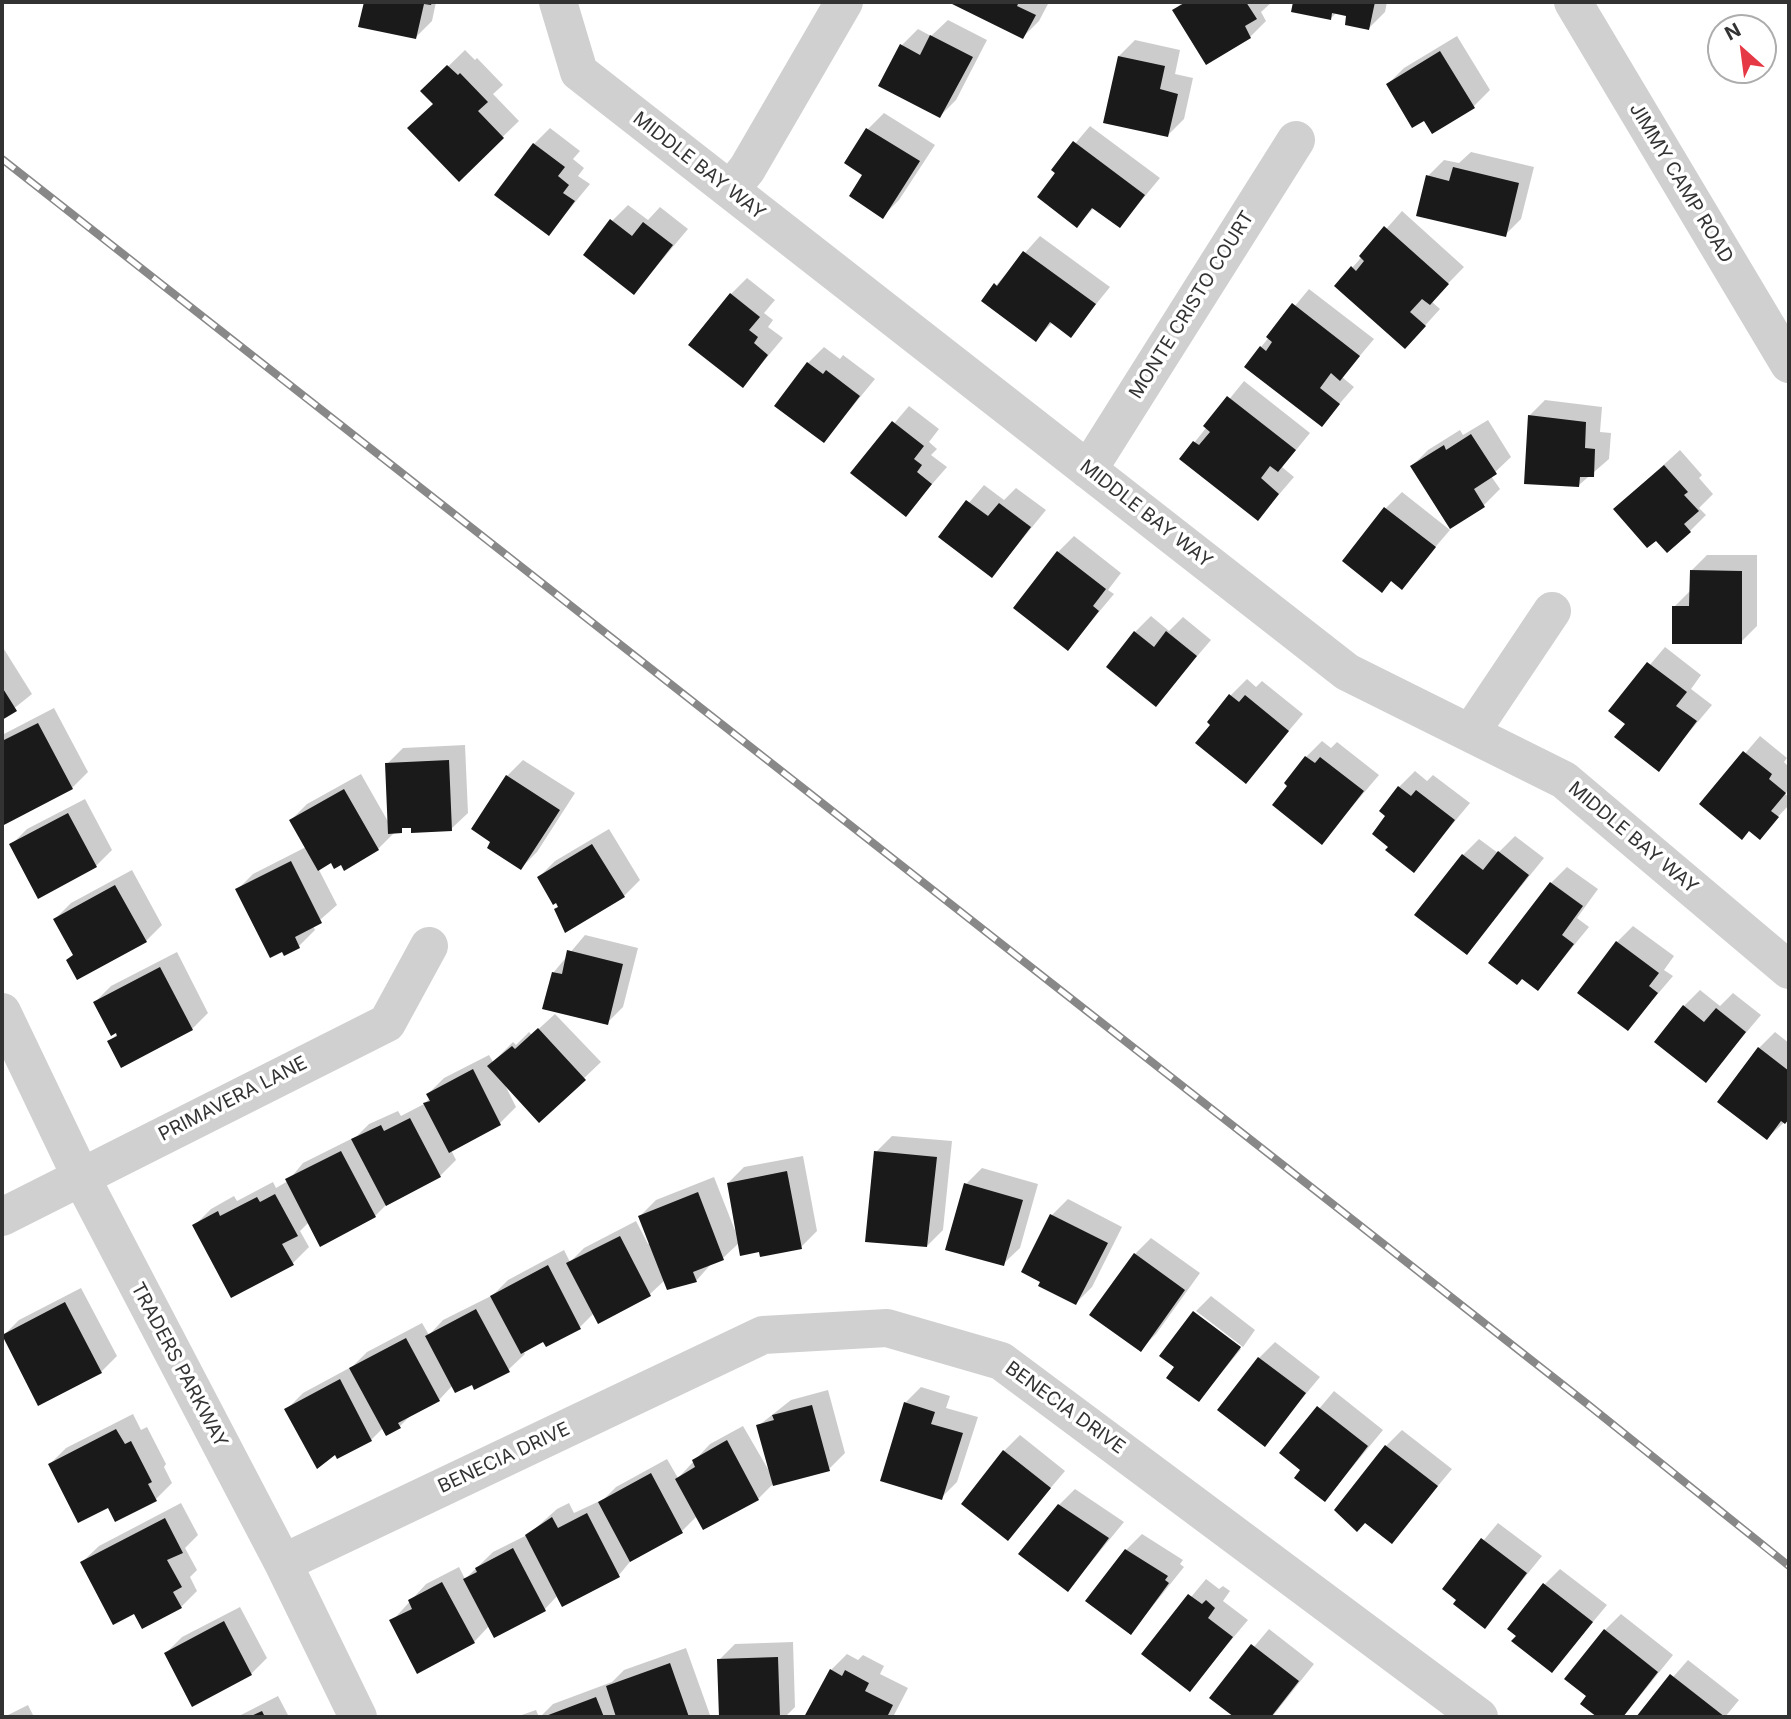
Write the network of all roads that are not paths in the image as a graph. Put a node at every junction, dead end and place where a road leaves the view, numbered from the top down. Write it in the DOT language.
graph roads {
  1 [pos="558,2"];
  2 [pos="844,2"];
  3 [pos="1573,2"];
  4 [pos="1296,139"];
  5 [pos="730,190"];
  6 [pos="1785,348"];
  7 [pos="1088,470"];
  8 [pos="1552,611"];
  9 [pos="1471,733"];
  10 [pos="429,946"];
  11 [pos="1789,970"];
  12 [pos="2,1012"];
  13 [pos="81,1177"];
  14 [pos="2,1217"];
  15 [pos="283,1563"];
  16 [pos="358,1717"];
  17 [pos="1479,1717"];
  1 -- 5 [label="street, MIDDLE BAY WAY"];
  2 -- 5 [label="street"];
  3 -- 6 [label="street, JIMMY CAMP ROAD"];
  4 -- 7 [label="street, MONTE CRISTO COURT"];
  5 -- 7 [label="street, MIDDLE BAY WAY"];
  7 -- 9 [label="street, MIDDLE BAY WAY"];
  8 -- 9 [label="street"];
  9 -- 11 [label="street, MIDDLE BAY WAY"];
  10 -- 13 [label="street, PRIMAVERA LANE"];
  12 -- 13 [label="street, TRADERS PARKWAY"];
  13 -- 14 [label="street, PRIMAVERA LANE"];
  13 -- 15 [label="street, TRADERS PARKWAY"];
  15 -- 16 [label="street, TRADERS PARKWAY"];
  15 -- 17 [label="street, BENECIA DRIVE"];
}
